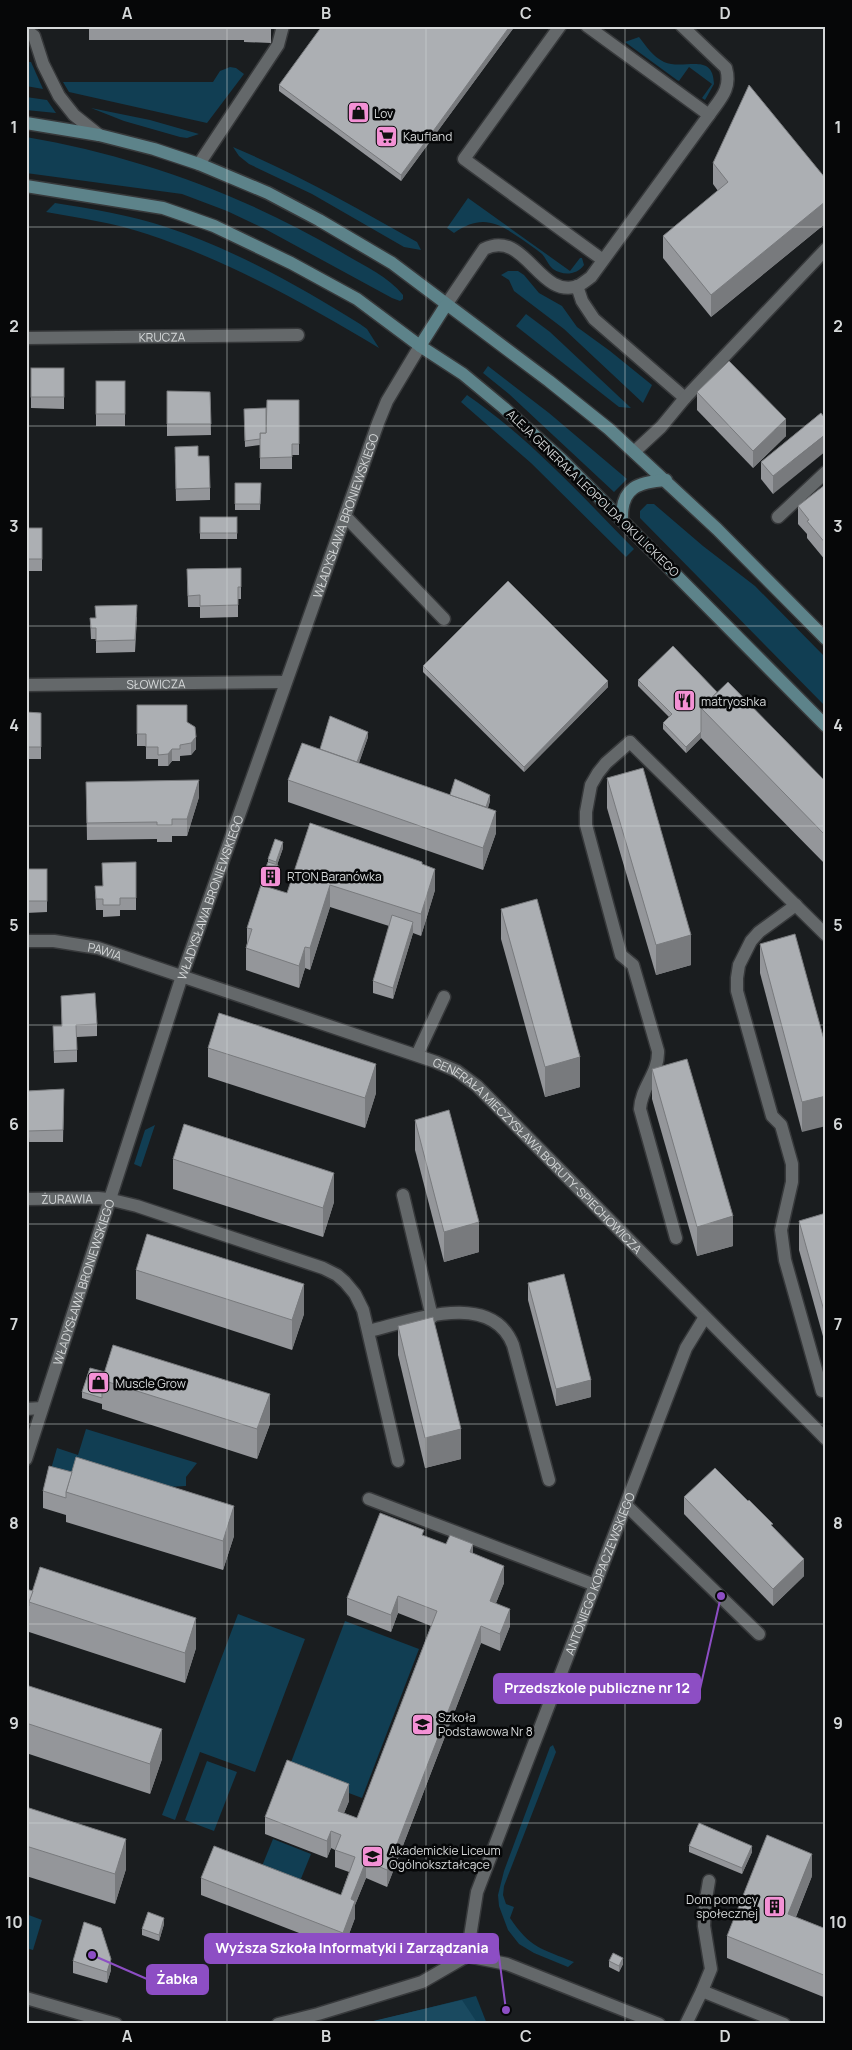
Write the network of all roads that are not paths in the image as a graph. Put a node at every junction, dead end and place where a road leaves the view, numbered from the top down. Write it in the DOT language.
graph roads {
  1 [pos="283,26"];
  2 [pos="560,26"];
  3 [pos="587,26"];
  4 [pos="682,26"];
  5 [pos="26,30"];
  6 [pos="709,116"];
  7 [pos="26,123"];
  8 [pos="100,135"];
  9 [pos="199,164"];
  10 [pos="26,186"];
  11 [pos="826,249"];
  12 [pos="604,260"];
  13 [pos="577,286"];
  14 [pos="446,305"];
  15 [pos="298,335"];
  16 [pos="26,338"];
  17 [pos="420,346"];
  18 [pos="685,398"];
  19 [pos="634,452"];
  20 [pos="825,475"];
  21 [pos="666,480"];
  22 [pos="345,516"];
  23 [pos="778,517"];
  24 [pos="622,518"];
  25 [pos="444,619"];
  26 [pos="826,638"];
  27 [pos="285,682"];
  28 [pos="26,685"];
  29 [pos="826,726"];
  30 [pos="796,905"];
  31 [pos="826,935"];
  32 [pos="26,940"];
  33 [pos="182,976"];
  34 [pos="444,997"];
  35 [pos="417,1055"];
  36 [pos="403,1195"];
  37 [pos="26,1199"];
  38 [pos="108,1199"];
  39 [pos="676,1238"];
  40 [pos="432,1317"];
  41 [pos="705,1317"];
  42 [pos="369,1331"];
  43 [pos="822,1391"];
  44 [pos="42,1408"];
  45 [pos="26,1409"];
  46 [pos="826,1439"];
  47 [pos="26,1459"];
  48 [pos="398,1461"];
  49 [pos="549,1480"];
  50 [pos="369,1499"];
  51 [pos="626,1505"];
  52 [pos="595,1585"];
  53 [pos="759,1634"];
  54 [pos="710,1881"];
  55 [pos="467,1956"];
  56 [pos="702,1991"];
  57 [pos="26,1998"];
  58 [pos="116,2024"];
  59 [pos="278,2024"];
  60 [pos="659,2024"];
  61 [pos="686,2024"];
  62 [pos="784,2024"];
  1 -- 9 [label="street"];
  2 -- 12 [label="street"];
  3 -- 6 [label="street"];
  4 -- 6 [label="street"];
  5 -- 8 [label="street"];
  6 -- 12 [label="street"];
  7 -- 8 [label="main road"];
  8 -- 9 [label="main road"];
  9 -- 14 [label="main road"];
  10 -- 17 [label="main road, ALEJA GENERAŁA LEOPOLDA OKULICKIEGO"];
  11 -- 18 [label="street"];
  12 -- 13 [label="street"];
  13 -- 14 [label="street"];
  13 -- 18 [label="street"];
  14 -- 17 [label="main road"];
  14 -- 19 [label="main road"];
  15 -- 16 [label="street, KRUCZA"];
  17 -- 22 [label="street, WŁADYSŁAWA BRONIEWSKIEGO"];
  17 -- 24 [label="main road, ALEJA GENERAŁA LEOPOLDA OKULICKIEGO"];
  18 -- 19 [label="street"];
  19 -- 21 [label="main road"];
  20 -- 23 [label="street"];
  21 -- 24 [label="main road"];
  21 -- 26 [label="main road"];
  22 -- 25 [label="street"];
  22 -- 27 [label="street, WŁADYSŁAWA BRONIEWSKIEGO"];
  24 -- 29 [label="main road, ALEJA GENERAŁA LEOPOLDA OKULICKIEGO"];
  27 -- 28 [label="street, SŁOWICZA"];
  27 -- 33 [label="street, WŁADYSŁAWA BRONIEWSKIEGO"];
  30 -- 31 [label="street"];
  30 -- 39 [label="street"];
  30 -- 43 [label="street"];
  32 -- 33 [label="street, PAWIA"];
  33 -- 35 [label="street, GENERAŁA MIECZYSŁAWA BORUTY-SPIECHOWICZA"];
  33 -- 38 [label="street, WŁADYSŁAWA BRONIEWSKIEGO"];
  34 -- 35 [label="street"];
  35 -- 41 [label="street, GENERAŁA MIECZYSŁAWA BORUTY-SPIECHOWICZA"];
  36 -- 40 [label="street"];
  37 -- 38 [label="street, ŻURAWIA"];
  38 -- 42 [label="street, ŻURAWIA"];
  38 -- 44 [label="street, WŁADYSŁAWA BRONIEWSKIEGO"];
  40 -- 42 [label="street"];
  40 -- 49 [label="street"];
  41 -- 46 [label="street, GENERAŁA MIECZYSŁAWA BORUTY-SPIECHOWICZA"];
  41 -- 51 [label="street, ANTONIEGO KOPACZEWSKIEGO"];
  42 -- 48 [label="street, ŻURAWIA"];
  44 -- 45 [label="street"];
  44 -- 47 [label="street, WŁADYSŁAWA BRONIEWSKIEGO"];
  50 -- 52 [label="street"];
  51 -- 52 [label="street, ANTONIEGO KOPACZEWSKIEGO"];
  51 -- 53 [label="street"];
  52 -- 55 [label="street, ANTONIEGO KOPACZEWSKIEGO"];
  54 -- 56 [label="street"];
  55 -- 59 [label="street"];
  55 -- 60 [label="street"];
  56 -- 61 [label="street"];
  56 -- 62 [label="street"];
  57 -- 58 [label="street"];
}
